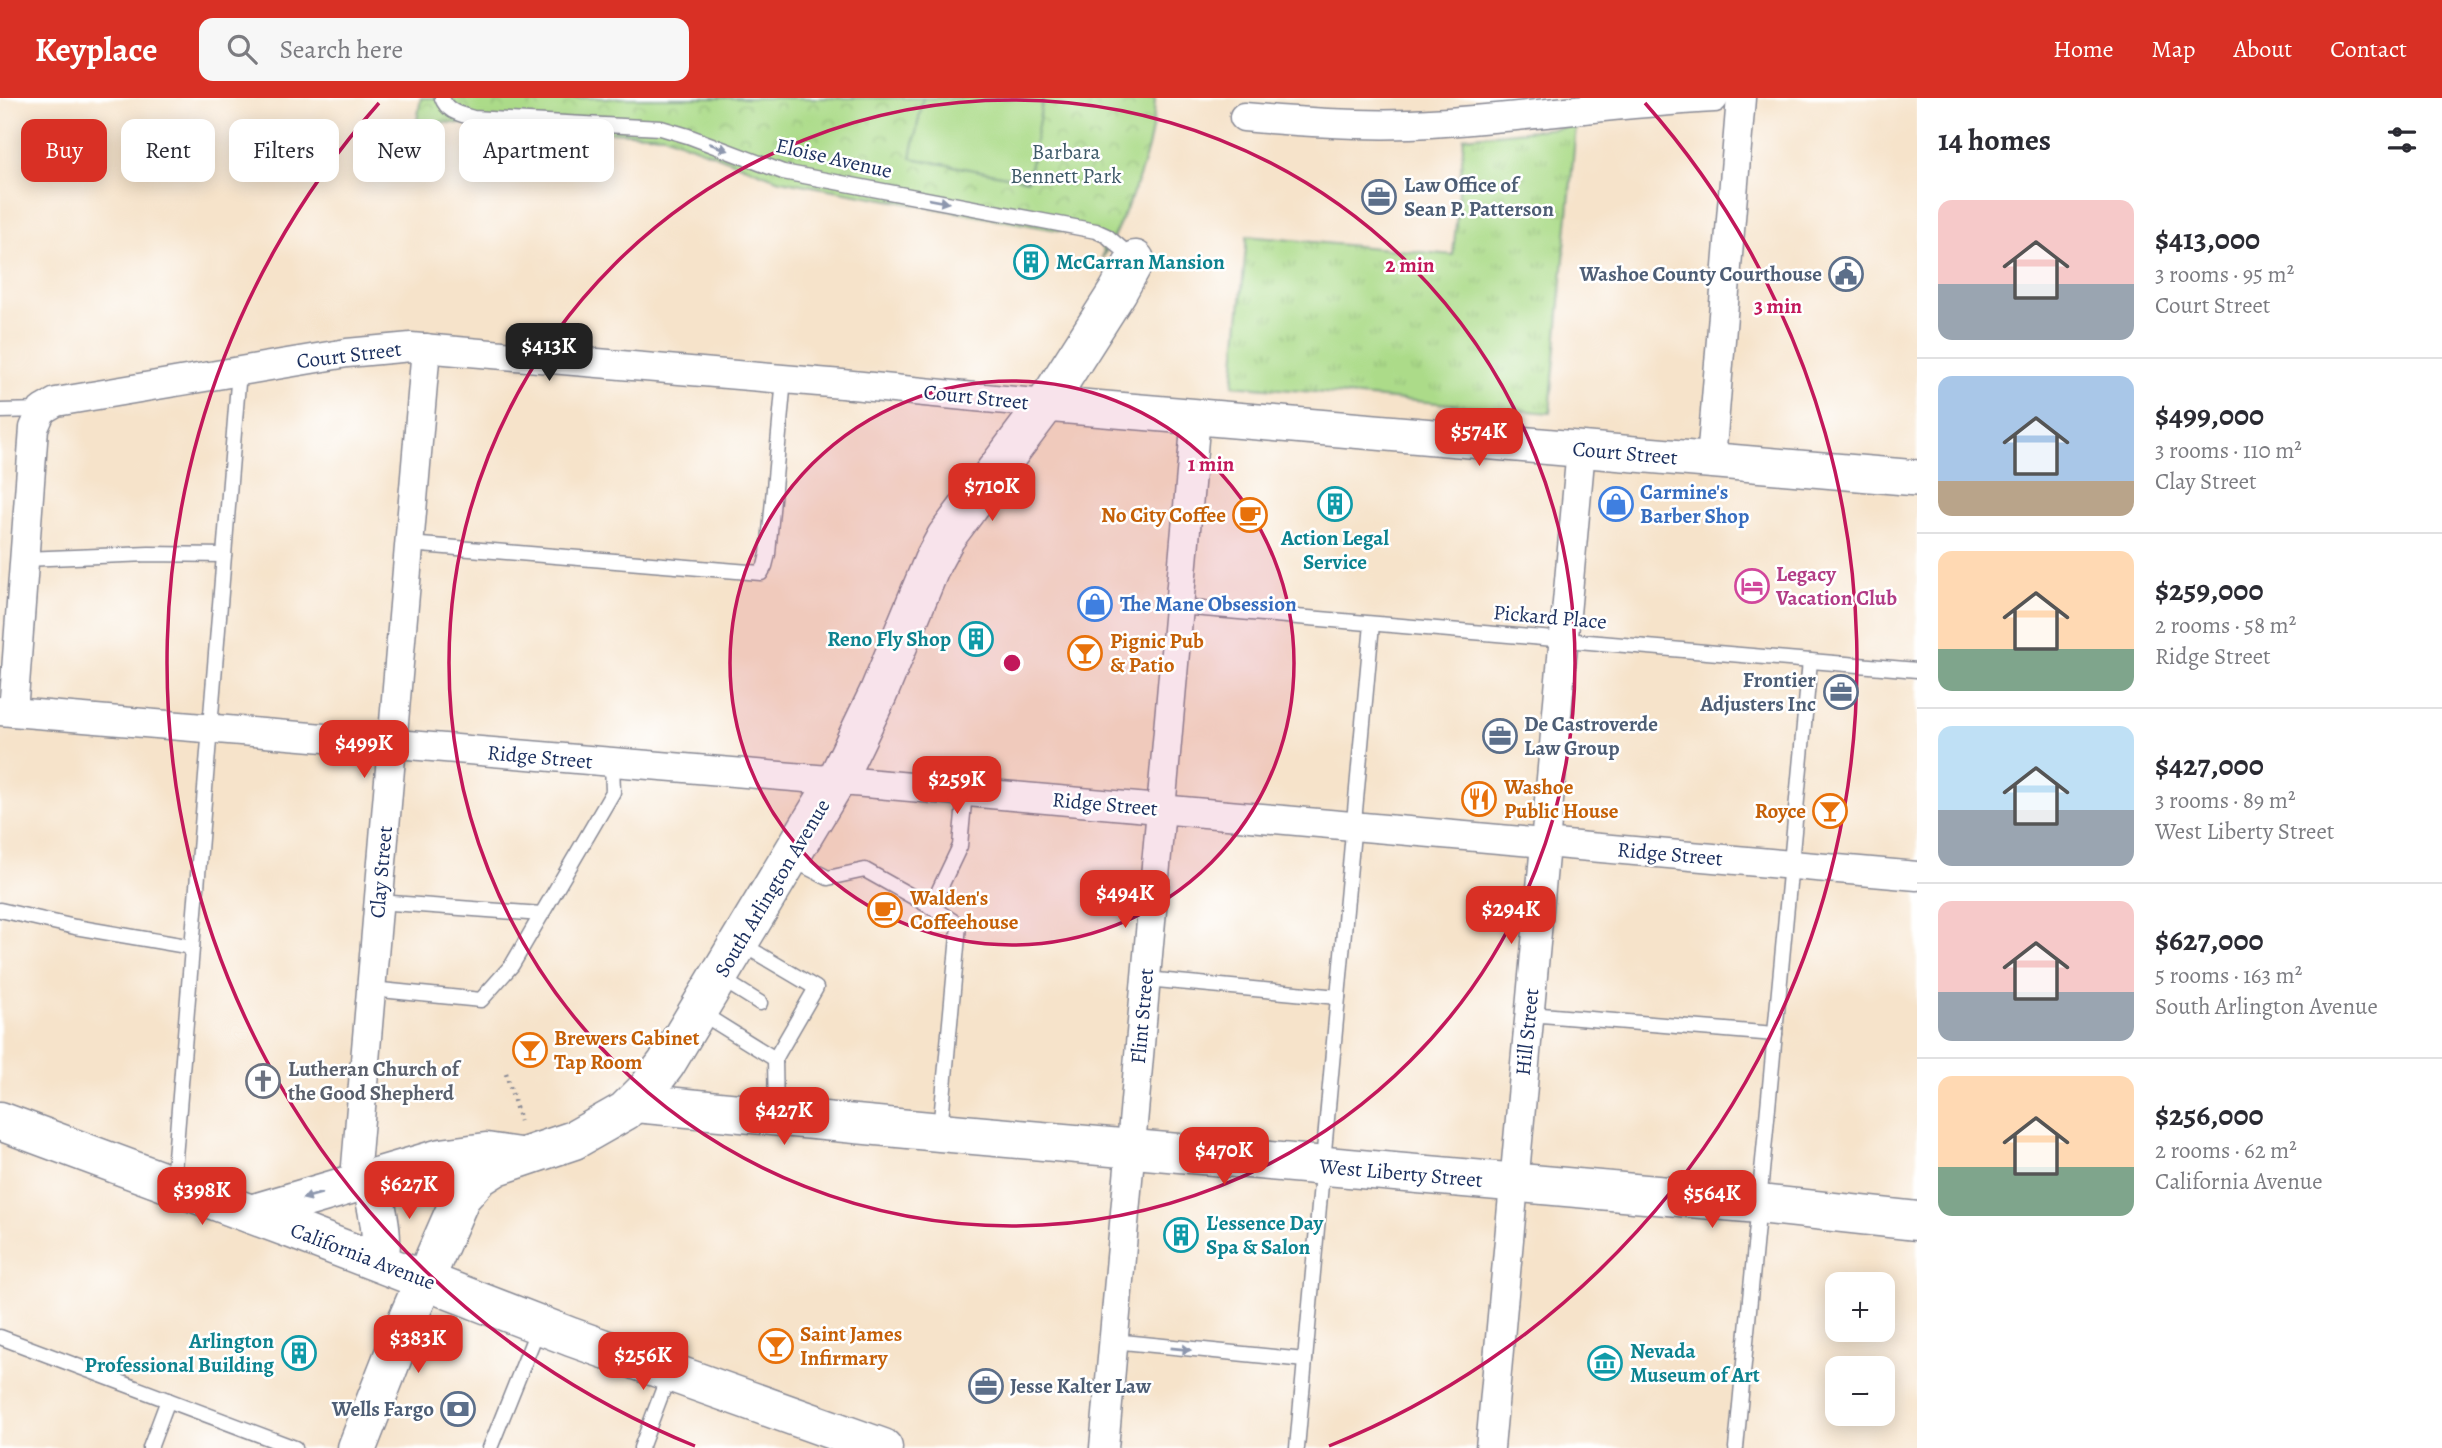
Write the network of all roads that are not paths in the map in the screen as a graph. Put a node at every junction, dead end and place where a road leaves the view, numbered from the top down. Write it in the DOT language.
graph roads {
  1 [pos="442,98"];
  2 [pos="1714,98"];
  3 [pos="1741,98"];
  4 [pos="1244,117"];
  5 [pos="1135,260"];
  6 [pos="426,348"];
  7 [pos="239,371"];
  8 [pos="785,379"];
  9 [pos="1046,404"];
  10 [pos="42,410"];
  11 [pos="0,411"];
  12 [pos="1196,417"];
  13 [pos="1581,449"];
  14 [pos="1711,460"];
  15 [pos="1917,478"];
  16 [pos="409,544"];
  17 [pos="224,555"];
  18 [pos="24,559"];
  19 [pos="1180,607"];
  20 [pos="1371,624"];
  21 [pos="1563,639"];
  22 [pos="1810,661"];
  23 [pos="1917,670"];
  24 [pos="6,712"];
  25 [pos="209,729"];
  26 [pos="391,744"];
  27 [pos="612,763"];
  28 [pos="836,781"];
  29 [pos="965,792"];
  30 [pos="1162,809"];
  31 [pos="1353,826"];
  32 [pos="1545,842"];
  33 [pos="790,858"];
  34 [pos="1790,865"];
  35 [pos="1917,876"];
  36 [pos="378,902"];
  37 [pos="931,908"];
  38 [pos="0,910"];
  39 [pos="542,914"];
  40 [pos="740,942"];
  41 [pos="192,947"];
  42 [pos="719,977"];
  43 [pos="1146,979"];
  44 [pos="371,989"];
  45 [pos="1338,998"];
  46 [pos="760,1003"];
  47 [pos="698,1011"];
  48 [pos="1529,1014"];
  49 [pos="1775,1034"];
  50 [pos="775,1059"];
  51 [pos="635,1103"];
  52 [pos="776,1117"];
  53 [pos="0,1122"];
  54 [pos="940,1132"];
  55 [pos="520,1139"];
  56 [pos="1129,1149"];
  57 [pos="1323,1166"];
  58 [pos="370,1179"];
  59 [pos="1513,1183"];
  60 [pos="173,1184"];
  61 [pos="1759,1204"];
  62 [pos="251,1214"];
  63 [pos="1917,1221"];
  64 [pos="379,1262"];
  65 [pos="424,1279"];
  66 [pos="540,1324"];
  67 [pos="0,1337"];
  68 [pos="1113,1341"];
  69 [pos="1305,1360"];
  70 [pos="671,1370"];
  71 [pos="168,1400"];
  72 [pos="150,1448"];
  73 [pos="295,1448"];
  74 [pos="357,1448"];
  75 [pos="490,1448"];
  76 [pos="641,1448"];
  77 [pos="883,1448"];
  78 [pos="1104,1448"];
  79 [pos="1297,1448"];
  80 [pos="1490,1448"];
  81 [pos="1736,1448"];
  1 -- 5 [label="lane, Eloise Avenue, one-way"];
  2 -- 4 [label="street"];
  3 -- 14 [label="street"];
  5 -- 9 [label="main road, South Arlington Avenue"];
  6 -- 7 [label="street, Court Street"];
  6 -- 8 [label="street, Court Street"];
  6 -- 16 [label="street, Clay Street"];
  7 -- 10 [label="street, Court Street"];
  7 -- 17 [label="lane"];
  8 -- 9 [label="street, Court Street"];
  8 -- 16 [label="lane"];
  9 -- 12 [label="street, Court Street"];
  9 -- 28 [label="main road, South Arlington Avenue"];
  10 -- 11 [label="lane"];
  10 -- 18 [label="street"];
  12 -- 13 [label="street, Court Street"];
  12 -- 19 [label="street, Flint Street"];
  13 -- 14 [label="street, Court Street"];
  13 -- 21 [label="street, Hill Street"];
  14 -- 15 [label="street, Court Street"];
  16 -- 26 [label="street, Clay Street"];
  17 -- 18 [label="lane"];
  17 -- 25 [label="lane"];
  18 -- 24 [label="street"];
  19 -- 20 [label="lane, Pickard Place"];
  19 -- 30 [label="street, Flint Street"];
  20 -- 21 [label="lane, Pickard Place"];
  20 -- 31 [label="lane"];
  21 -- 22 [label="lane, Pickard Place"];
  21 -- 32 [label="street, Hill Street"];
  22 -- 23 [label="lane, Pickard Place"];
  22 -- 34 [label="lane"];
  24 -- 25 [label="street, Ridge Street"];
  25 -- 26 [label="street, Ridge Street"];
  25 -- 41 [label="lane"];
  26 -- 27 [label="street, Ridge Street"];
  26 -- 36 [label="street, Clay Street"];
  27 -- 28 [label="street, Ridge Street"];
  27 -- 39 [label="lane"];
  28 -- 29 [label="street, Ridge Street"];
  28 -- 33 [label="main road, South Arlington Avenue"];
  29 -- 30 [label="street, Ridge Street"];
  29 -- 37 [label="lane"];
  30 -- 31 [label="street, Ridge Street"];
  30 -- 43 [label="street, Flint Street"];
  31 -- 32 [label="street, Ridge Street"];
  31 -- 45 [label="lane"];
  32 -- 34 [label="street, Ridge Street"];
  32 -- 48 [label="street, Hill Street"];
  33 -- 37 [label="lane"];
  33 -- 40 [label="main road, South Arlington Avenue"];
  34 -- 35 [label="street, Ridge Street"];
  34 -- 49 [label="lane"];
  36 -- 39 [label="lane"];
  36 -- 44 [label="street, Clay Street"];
  37 -- 54 [label="lane"];
  38 -- 41 [label="lane"];
  39 -- 44 [label="lane"];
  40 -- 42 [label="main road, South Arlington Avenue"];
  40 -- 50 [label="lane"];
  41 -- 60 [label="lane"];
  42 -- 46 [label="lane"];
  42 -- 47 [label="main road, South Arlington Avenue"];
  43 -- 45 [label="lane"];
  43 -- 56 [label="street, Flint Street"];
  44 -- 58 [label="street, Clay Street"];
  45 -- 57 [label="lane"];
  47 -- 50 [label="lane"];
  47 -- 51 [label="main road, South Arlington Avenue"];
  48 -- 49 [label="lane"];
  48 -- 59 [label="street, Hill Street"];
  49 -- 61 [label="lane"];
  50 -- 52 [label="lane"];
  51 -- 52 [label="main road, West Liberty Street"];
  51 -- 55 [label="main road, South Arlington Avenue"];
  52 -- 54 [label="main road, West Liberty Street"];
  53 -- 60 [label="main road, California Avenue"];
  54 -- 56 [label="main road, West Liberty Street"];
  55 -- 58 [label="main road"];
  55 -- 65 [label="main road, South Arlington Avenue"];
  56 -- 57 [label="main road, West Liberty Street"];
  56 -- 68 [label="street, Flint Street"];
  57 -- 59 [label="main road, West Liberty Street"];
  57 -- 69 [label="lane"];
  58 -- 62 [label="main road, one-way"];
  58 -- 64 [label="main road"];
  59 -- 61 [label="main road, West Liberty Street"];
  59 -- 80 [label="street, Hill Street"];
  60 -- 62 [label="main road, California Avenue"];
  61 -- 63 [label="main road, West Liberty Street"];
  61 -- 81 [label="lane"];
  62 -- 64 [label="main road, California Avenue"];
  64 -- 65 [label="main road, California Avenue"];
  65 -- 66 [label="main road, California Avenue"];
  65 -- 74 [label="main road, South Arlington Avenue"];
  66 -- 70 [label="main road, California Avenue"];
  66 -- 75 [label="lane"];
  67 -- 71 [label="lane"];
  68 -- 69 [label="lane, one-way"];
  68 -- 78 [label="street, Flint Street"];
  69 -- 79 [label="lane"];
  70 -- 76 [label="lane"];
  70 -- 77 [label="main road, California Avenue"];
  71 -- 72 [label="lane"];
  71 -- 73 [label="lane"];
}
